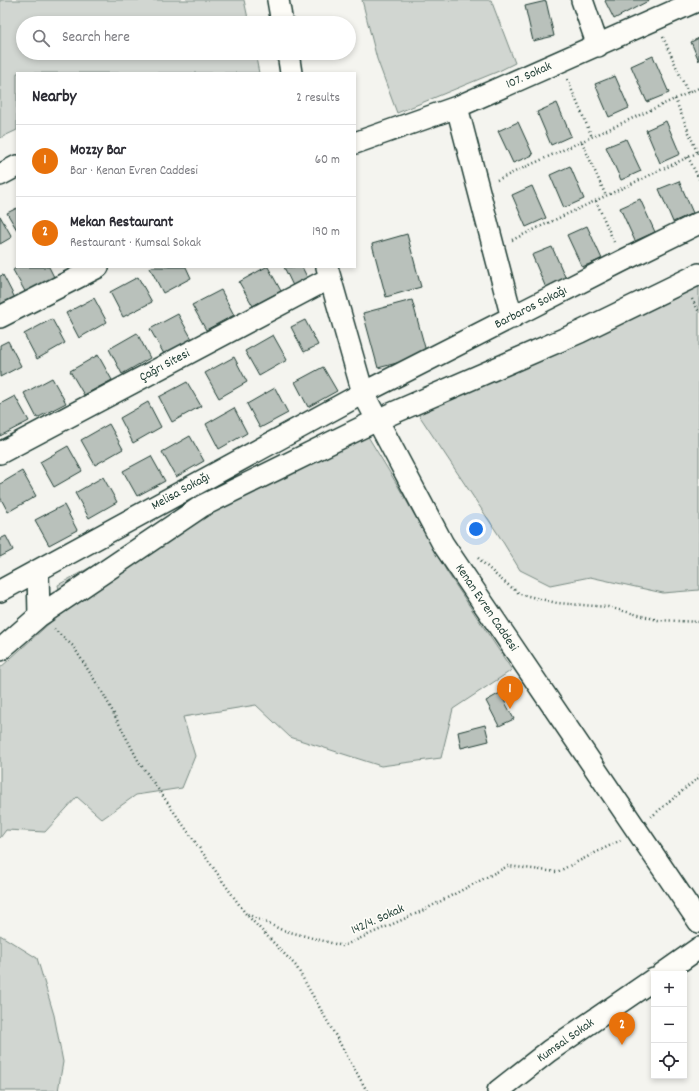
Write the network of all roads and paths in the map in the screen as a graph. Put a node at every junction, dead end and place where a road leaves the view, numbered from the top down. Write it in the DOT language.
graph roads {
  1 [pos="278,0"];
  2 [pos="582,0"];
  3 [pos="699,0"];
  4 [pos="281,16"];
  5 [pos="655,20"];
  6 [pos="598,46"];
  7 [pos="289,60"];
  8 [pos="560,62"];
  9 [pos="291,72"];
  10 [pos="699,88"];
  11 [pos="688,93"];
  12 [pos="675,99"];
  13 [pos="457,107"];
  14 [pos="592,137"];
  15 [pos="582,142"];
  16 [pos="356,143"];
  17 [pos="698,152"];
  18 [pos="688,157"];
  19 [pos="16,167"];
  20 [pos="0,175"];
  21 [pos="699,179"];
  22 [pos="478,189"];
  23 [pos="606,196"];
  24 [pos="596,201"];
  25 [pos="699,223"];
  26 [pos="494,248"];
  27 [pos="622,260"];
  28 [pos="96,268"];
  29 [pos="328,272"];
  30 [pos="699,274"];
  31 [pos="0,317"];
  32 [pos="512,318"];
  33 [pos="362,393"];
  34 [pos="377,420"];
  35 [pos="0,454"];
  36 [pos="475,555"];
  37 [pos="38,571"];
  38 [pos="0,591"];
  39 [pos="39,616"];
  40 [pos="699,622"];
  41 [pos="0,650"];
  42 [pos="699,775"];
  43 [pos="637,831"];
  44 [pos="245,913"];
  45 [pos="699,922"];
  46 [pos="699,948"];
  47 [pos="666,971"];
  48 [pos="651,981"];
  49 [pos="366,1091"];
  50 [pos="498,1091"];
  1 -- 4 [label="street"];
  2 -- 6 [label="street"];
  3 -- 5 [label="street, 107. Sokak"];
  5 -- 6 [label="street, 107. Sokak"];
  5 -- 11 [label="path"];
  6 -- 8 [label="street, 107. Sokak"];
  7 -- 9 [label="street"];
  8 -- 13 [label="street, 107. Sokak"];
  8 -- 14 [label="path"];
  10 -- 11 [label="path"];
  11 -- 12 [label="path"];
  12 -- 14 [label="path"];
  12 -- 17 [label="path"];
  13 -- 16 [label="street, 107. Sokak"];
  13 -- 22 [label="street"];
  14 -- 15 [label="path"];
  15 -- 22 [label="path"];
  15 -- 23 [label="path"];
  17 -- 18 [label="path"];
  18 -- 21 [label="path"];
  18 -- 23 [label="path"];
  19 -- 20 [label="street"];
  22 -- 26 [label="street"];
  23 -- 24 [label="path"];
  24 -- 26 [label="path"];
  24 -- 27 [label="path"];
  25 -- 27 [label="street, Barbaros Sokağı"];
  26 -- 32 [label="street"];
  27 -- 32 [label="street, Barbaros Sokağı"];
  28 -- 31 [label="street"];
  29 -- 33 [label="street, Kenan Evren Caddesi"];
  29 -- 35 [label="street, Çağrı Sitesi"];
  30 -- 34 [label="street"];
  32 -- 33 [label="street, Barbaros Sokağı"];
  33 -- 34 [label="street, Kenan Evren Caddesi"];
  33 -- 37 [label="street, Melisa Sokağı"];
  34 -- 39 [label="street"];
  34 -- 43 [label="street, Kenan Evren Caddesi"];
  36 -- 40 [label="path"];
  37 -- 38 [label="street, Melisa Sokağı"];
  37 -- 39 [label="street"];
  39 -- 41 [label="street"];
  39 -- 44 [label="path"];
  42 -- 43 [label="path, 142/4. Sokak"];
  43 -- 44 [label="path, 142/4. Sokak"];
  43 -- 45 [label="street, Kenan Evren Caddesi"];
  44 -- 49 [label="path"];
  46 -- 47 [label="street"];
  48 -- 50 [label="street, Kumsal Sokak"];
}
